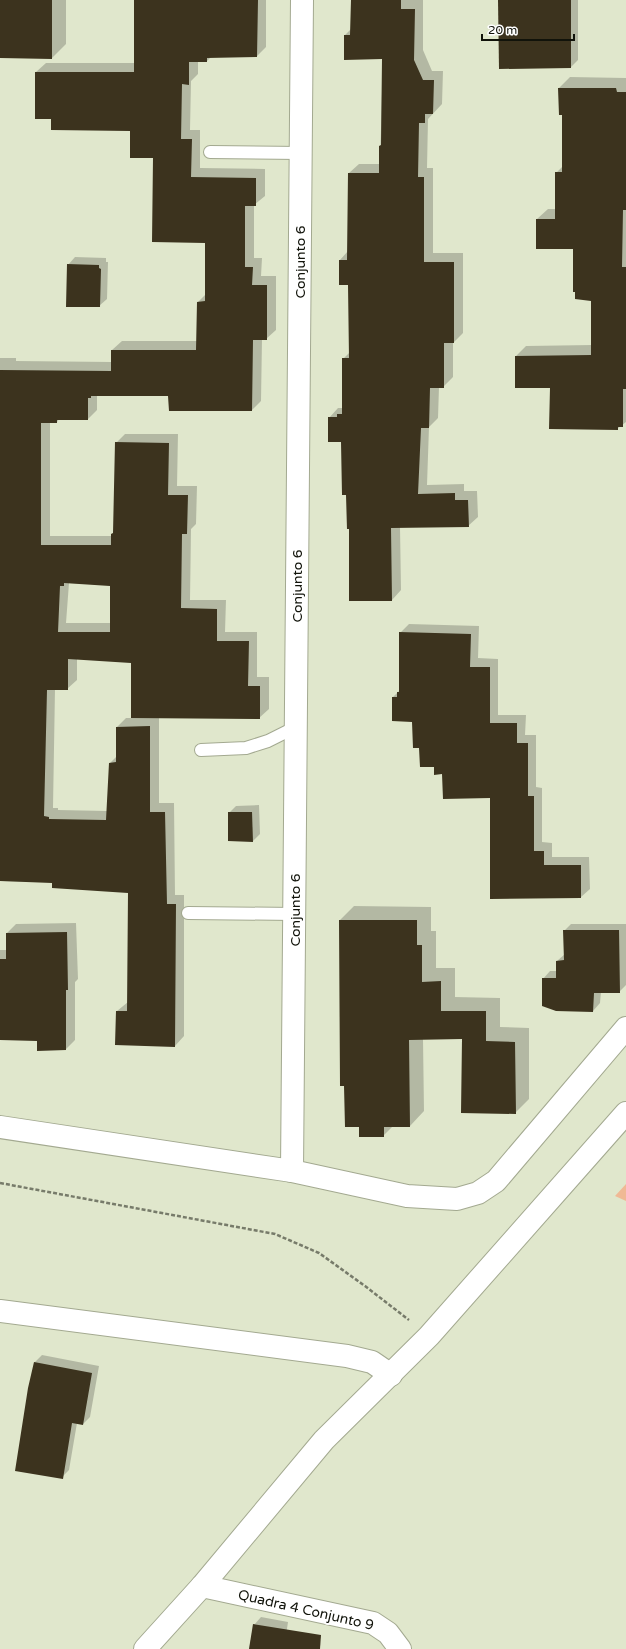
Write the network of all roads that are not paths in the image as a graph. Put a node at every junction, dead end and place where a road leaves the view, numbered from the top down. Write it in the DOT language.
graph roads {
  1 [pos="302,0"];
  2 [pos="210,152"];
  3 [pos="301,153"];
  4 [pos="296,728"];
  5 [pos="200,750"];
  6 [pos="188,913"];
  7 [pos="295,914"];
  8 [pos="626,1028"];
  9 [pos="626,1113"];
  10 [pos="0,1127"];
  11 [pos="292,1171"];
  12 [pos="0,1311"];
  13 [pos="390,1375"];
  14 [pos="202,1586"];
  15 [pos="145,1649"];
  16 [pos="400,1649"];
  1 -- 3 [label="street, Conjunto 6"];
  2 -- 3 [label="lane"];
  3 -- 4 [label="street, Conjunto 6"];
  4 -- 5 [label="lane"];
  4 -- 7 [label="street, Conjunto 6"];
  6 -- 7 [label="lane"];
  7 -- 11 [label="street, Conjunto 6"];
  8 -- 11 [label="street"];
  9 -- 13 [label="street"];
  10 -- 11 [label="street"];
  12 -- 13 [label="street"];
  13 -- 14 [label="street"];
  14 -- 15 [label="street"];
  14 -- 16 [label="street, Quadra 4 Conjunto 9"];
}
